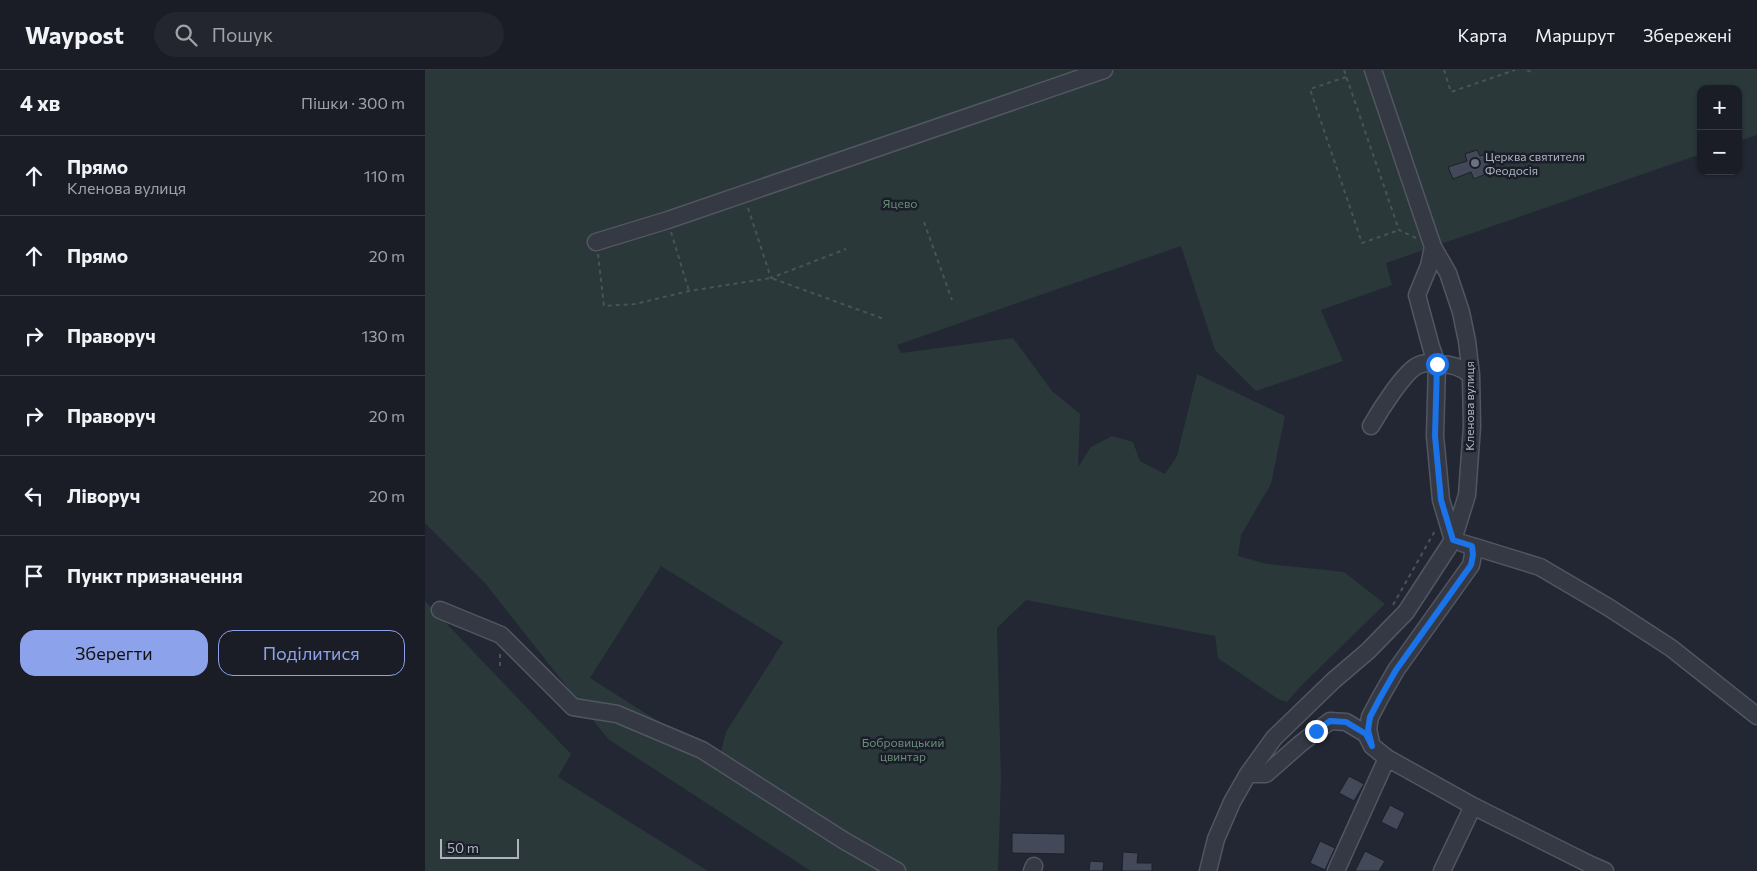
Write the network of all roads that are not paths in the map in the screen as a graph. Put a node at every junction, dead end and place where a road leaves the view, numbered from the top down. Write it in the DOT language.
graph roads {
  1 [pos="1104,70"];
  2 [pos="1373,70"];
  3 [pos="596,242"];
  4 [pos="1433,247"];
  5 [pos="1454,292"];
  6 [pos="1417,295"];
  7 [pos="1437,364"];
  8 [pos="1471,375"];
  9 [pos="1371,426"];
  10 [pos="1453,540"];
  11 [pos="1472,546"];
  12 [pos="440,610"];
  13 [pos="1757,716"];
  14 [pos="1372,746"];
  15 [pos="1387,758"];
  16 [pos="1247,774"];
  17 [pos="1473,806"];
  18 [pos="897,871"];
  19 [pos="1208,871"];
  20 [pos="1336,871"];
  21 [pos="1442,871"];
  22 [pos="1605,871"];
  1 -- 3 [label="street"];
  2 -- 4 [label="street, Кленова вулиця"];
  4 -- 5 [label="street, Кленова вулиця"];
  4 -- 6 [label="street"];
  5 -- 6 [label="street"];
  5 -- 8 [label="street, Кленова вулиця"];
  6 -- 7 [label="street"];
  7 -- 8 [label="street"];
  7 -- 9 [label="street"];
  7 -- 10 [label="street"];
  8 -- 10 [label="street, Кленова вулиця"];
  10 -- 11 [label="street"];
  10 -- 16 [label="street, Кленова вулиця"];
  11 -- 13 [label="street"];
  11 -- 14 [label="street"];
  12 -- 18 [label="street"];
  14 -- 15 [label="street"];
  14 -- 16 [label="street"];
  15 -- 17 [label="street"];
  15 -- 20 [label="street"];
  16 -- 19 [label="street, Кленова вулиця"];
  17 -- 21 [label="street"];
  17 -- 22 [label="street"];
}
